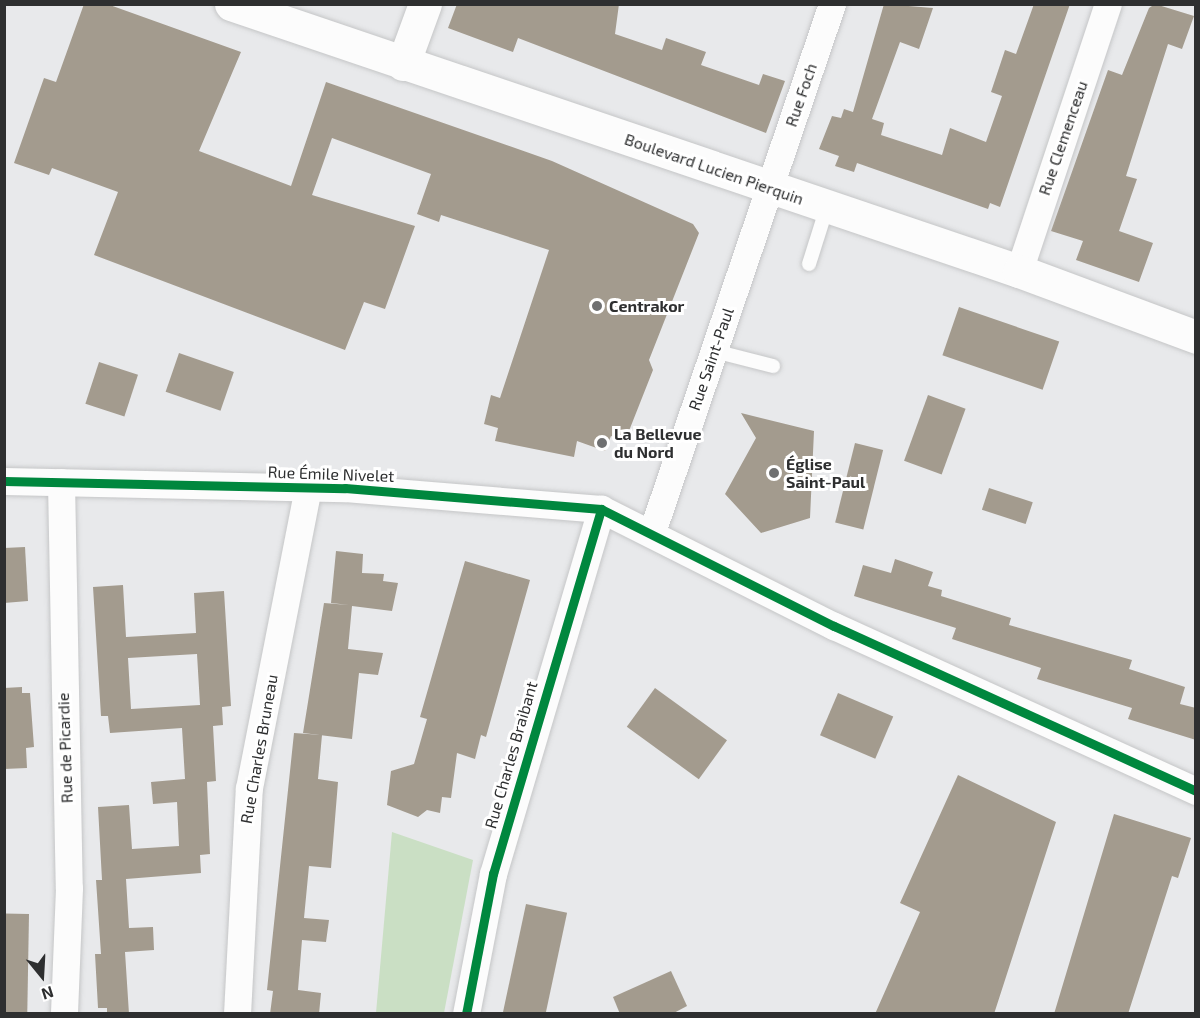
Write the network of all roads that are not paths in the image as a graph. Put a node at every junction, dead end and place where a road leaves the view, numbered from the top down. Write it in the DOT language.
graph roads {
  1 [pos="231,4"];
  2 [pos="425,4"];
  3 [pos="832,4"];
  4 [pos="1108,4"];
  5 [pos="403,64"];
  6 [pos="770,186"];
  7 [pos="827,207"];
  8 [pos="809,264"];
  9 [pos="1019,271"];
  10 [pos="1196,337"];
  11 [pos="714,351"];
  12 [pos="773,366"];
  13 [pos="4,481"];
  14 [pos="61,482"];
  15 [pos="308,488"];
  16 [pos="601,508"];
  17 [pos="652,531"];
  18 [pos="1196,791"];
  19 [pos="64,1014"];
  20 [pos="237,1014"];
  21 [pos="466,1014"];
  1 -- 5 [label="main road, Boulevard Lucien Pierquin"];
  2 -- 5 [label="main road"];
  3 -- 6 [label="street, Rue Foch"];
  4 -- 9 [label="street, Rue Clemenceau"];
  5 -- 6 [label="main road, Boulevard Lucien Pierquin"];
  6 -- 7 [label="main road, Boulevard Lucien Pierquin"];
  6 -- 11 [label="street, Rue Saint-Paul"];
  7 -- 8 [label="lane"];
  7 -- 9 [label="main road, Boulevard Lucien Pierquin"];
  9 -- 10 [label="main road, Boulevard Lucien Pierquin"];
  11 -- 12 [label="lane"];
  11 -- 17 [label="street, Rue Saint-Paul"];
  13 -- 14 [label="street, Rue Émile Nivelet"];
  14 -- 15 [label="street, Rue Émile Nivelet"];
  14 -- 19 [label="street, Rue de Picardie"];
  15 -- 16 [label="street, Rue Émile Nivelet"];
  15 -- 20 [label="street, Rue Charles Bruneau"];
  16 -- 17 [label="street, Rue Émile Nivelet"];
  16 -- 21 [label="street, Rue Charles Braibant"];
  17 -- 18 [label="street, Rue Émile Nivelet"];
}
